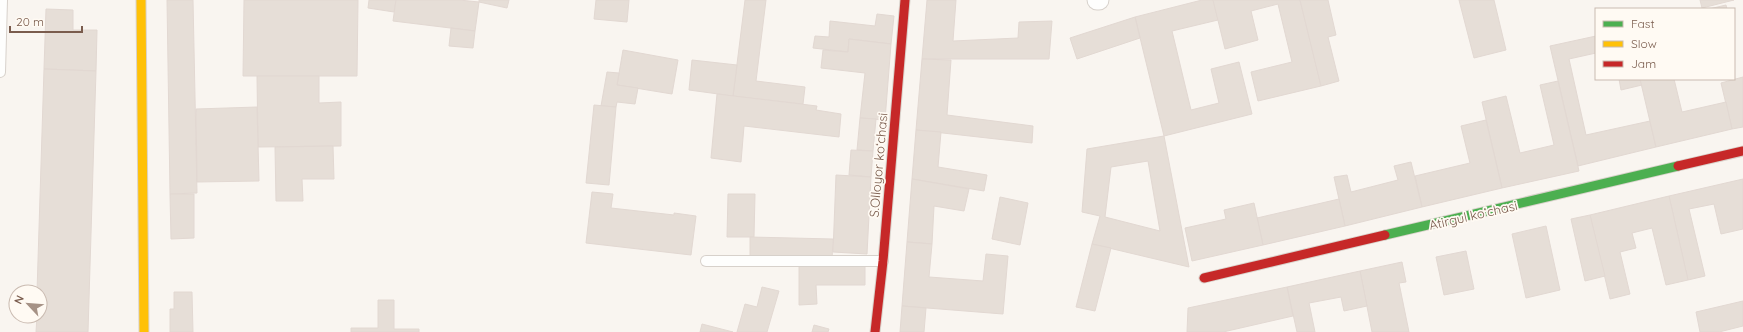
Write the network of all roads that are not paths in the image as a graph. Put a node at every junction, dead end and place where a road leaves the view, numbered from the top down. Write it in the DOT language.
graph roads {
  1 [pos="2,0"];
  2 [pos="141,0"];
  3 [pos="905,0"];
  4 [pos="0,72"];
  5 [pos="1743,151"];
  6 [pos="706,260"];
  7 [pos="883,261"];
  8 [pos="1204,278"];
  9 [pos="144,332"];
  10 [pos="875,332"];
  1 -- 4 [label="lane"];
  2 -- 9 [label="street"];
  3 -- 7 [label="street, S.Olloyor koʻchasi"];
  5 -- 8 [label="street, Atirgul koʻchasi"];
  6 -- 7 [label="lane"];
  7 -- 10 [label="street, S.Olloyor koʻchasi"];
}
